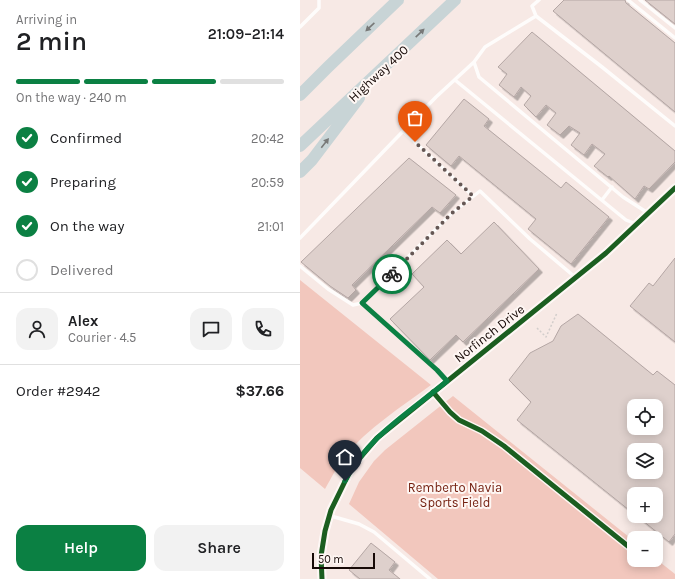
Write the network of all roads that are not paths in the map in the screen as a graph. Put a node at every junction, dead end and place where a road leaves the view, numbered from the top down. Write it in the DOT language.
graph roads {
  1 [pos="320,0"];
  2 [pos="398,0"];
  3 [pos="455,0"];
  4 [pos="539,0"];
  5 [pos="628,0"];
  6 [pos="640,0"];
  7 [pos="536,16"];
  8 [pos="300,27"];
  9 [pos="675,28"];
  10 [pos="675,38"];
  11 [pos="474,62"];
  12 [pos="328,66"];
  13 [pos="382,70"];
  14 [pos="455,80"];
  15 [pos="300,88"];
  16 [pos="300,96"];
  17 [pos="675,126"];
  18 [pos="403,131"];
  19 [pos="300,146"];
  20 [pos="300,172"];
  21 [pos="612,187"];
  22 [pos="675,188"];
  23 [pos="473,196"];
  24 [pos="602,200"];
  25 [pos="648,213"];
  26 [pos="637,224"];
  27 [pos="300,238"];
  28 [pos="300,266"];
  29 [pos="576,278"];
  30 [pos="362,303"];
  31 [pos="447,381"];
  32 [pos="330,515"];
  33 [pos="322,579"];
  34 [pos="430,579"];
  1 -- 8 [label="lane"];
  2 -- 12 [label="highway, one-way"];
  13 -- 3 [label="highway, Highway 400, one-way"];
  4 -- 7 [label="lane"];
  5 -- 10 [label="lane"];
  6 -- 9 [label="lane"];
  7 -- 11 [label="lane"];
  7 -- 17 [label="lane"];
  11 -- 14 [label="lane"];
  11 -- 21 [label="lane"];
  12 -- 15 [label="highway"];
  12 -- 16 [label="highway"];
  13 -- 19 [label="highway, Highway 400"];
  20 -- 13 [label="highway, one-way"];
  14 -- 18 [label="lane"];
  14 -- 24 [label="lane"];
  18 -- 23 [label="lane"];
  18 -- 27 [label="lane"];
  21 -- 24 [label="lane"];
  21 -- 25 [label="lane"];
  22 -- 25 [label="street, Norfinch Drive"];
  23 -- 29 [label="lane"];
  23 -- 30 [label="lane"];
  24 -- 26 [label="lane"];
  25 -- 26 [label="street, Norfinch Drive"];
  26 -- 29 [label="street, Norfinch Drive"];
  28 -- 30 [label="lane"];
  29 -- 31 [label="street, Norfinch Drive"];
  30 -- 31 [label="lane"];
  31 -- 32 [label="street, Norfinch Drive"];
  32 -- 33 [label="street, Norfinch Drive"];
  32 -- 34 [label="lane"];
}
